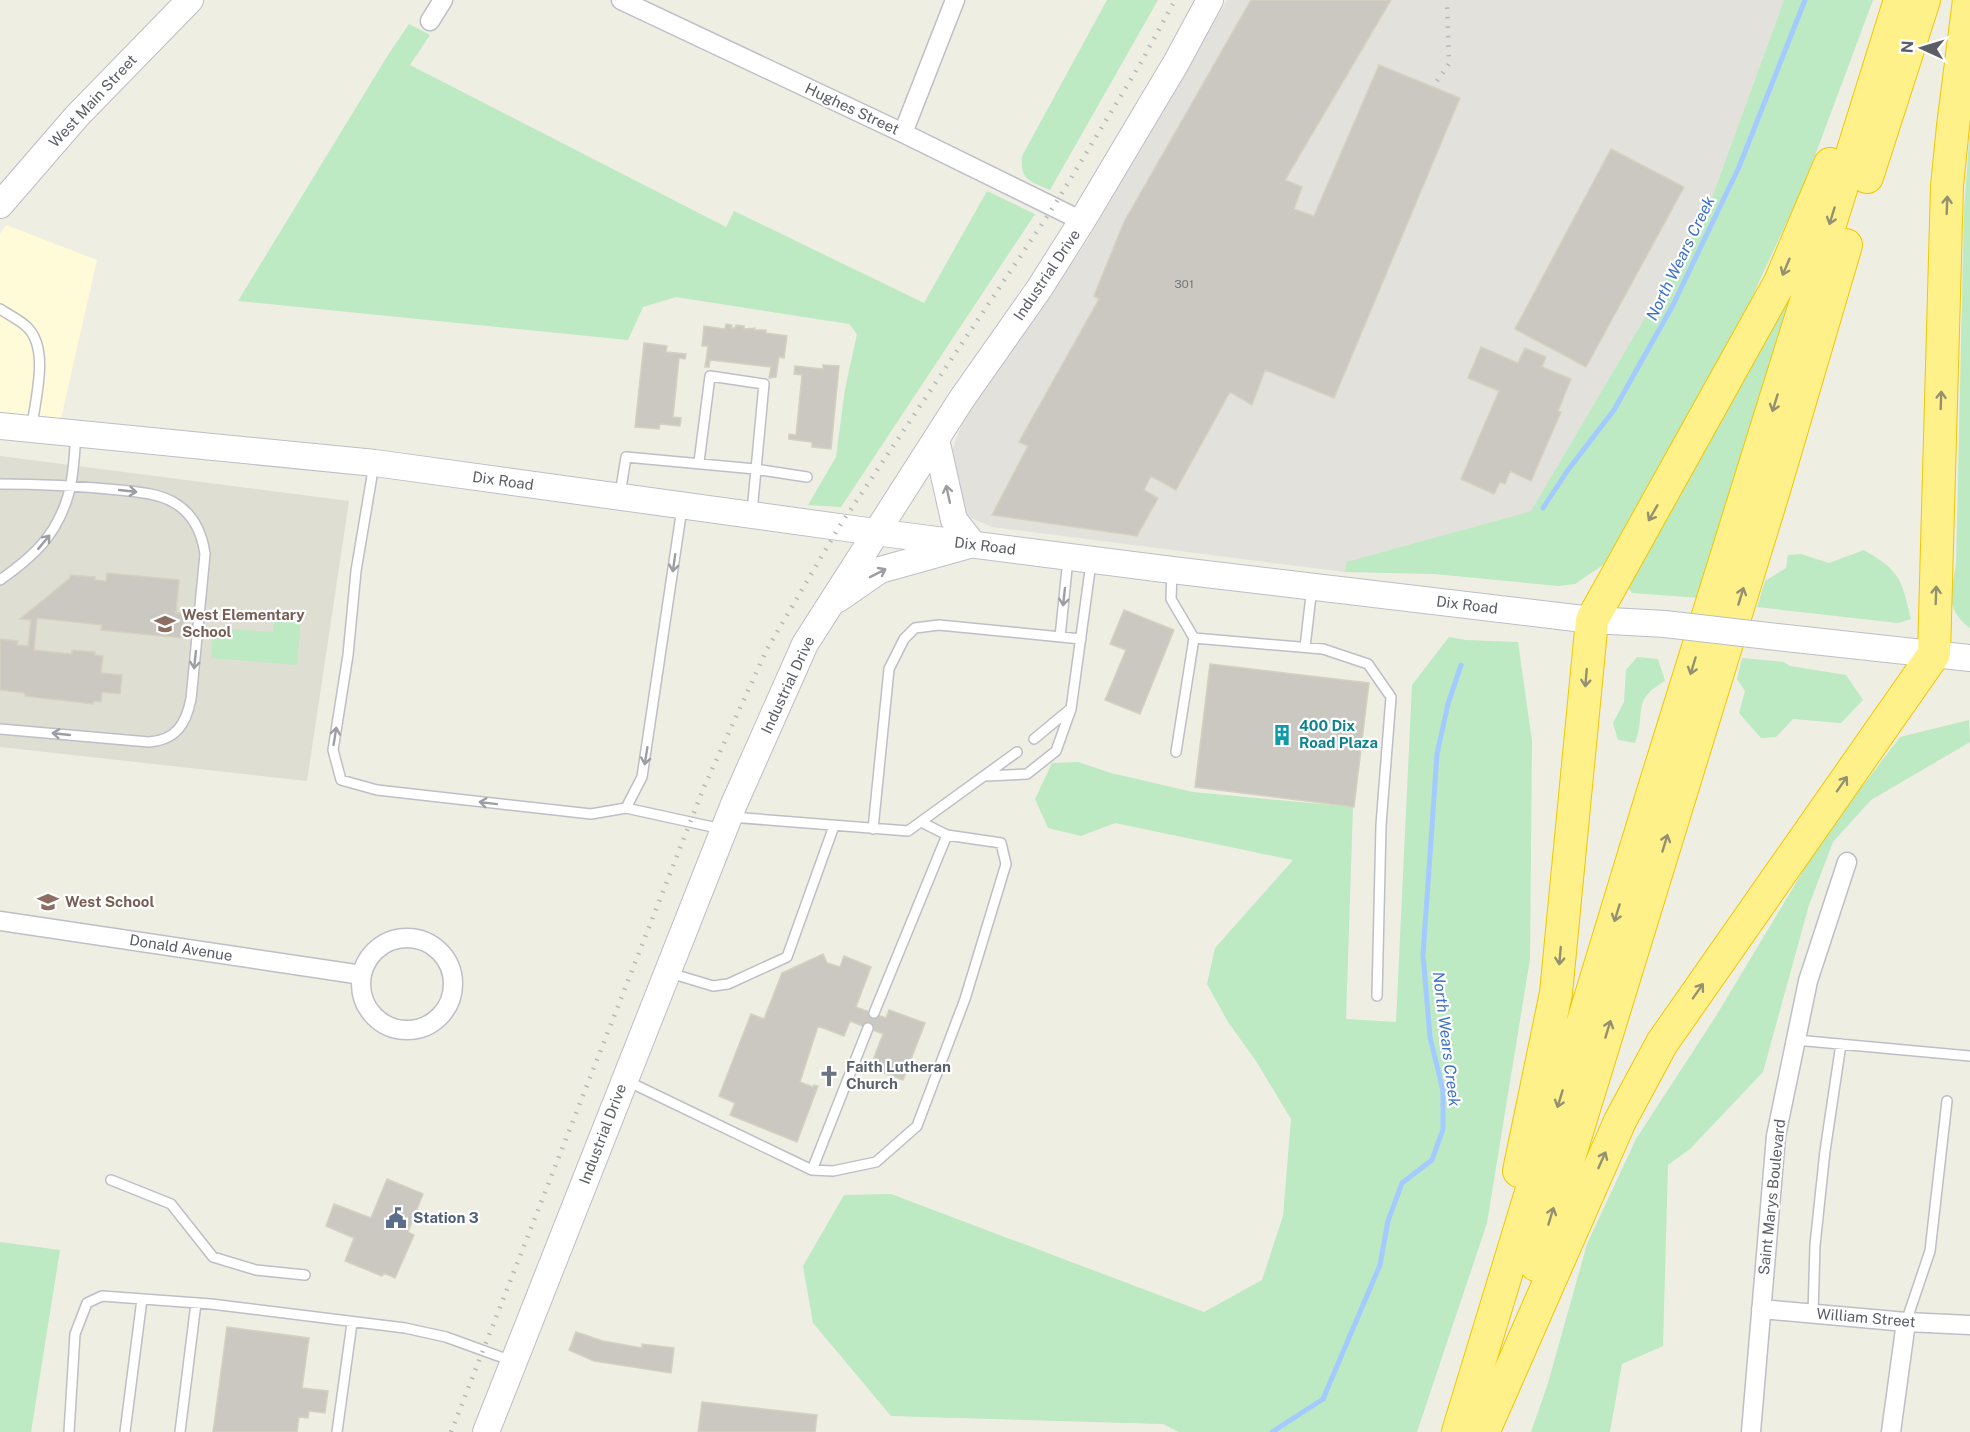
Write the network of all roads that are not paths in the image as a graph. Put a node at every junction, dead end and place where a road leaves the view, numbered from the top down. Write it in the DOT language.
graph roads {
  1 [pos="190,0"];
  2 [pos="443,0"];
  3 [pos="621,0"];
  4 [pos="955,0"];
  5 [pos="1210,0"];
  6 [pos="1898,0"];
  7 [pos="1924,0"];
  8 [pos="1969,0"];
  9 [pos="430,21"];
  10 [pos="903,133"];
  11 [pos="1,201"];
  12 [pos="1082,221"];
  13 [pos="0,309"];
  14 [pos="0,426"];
  15 [pos="31,429"];
  16 [pos="77,433"];
  17 [pos="936,439"];
  18 [pos="699,462"];
  19 [pos="375,463"];
  20 [pos="755,468"];
  21 [pos="807,477"];
  22 [pos="0,484"];
  23 [pos="70,485"];
  24 [pos="620,497"];
  25 [pos="682,506"];
  26 [pos="752,515"];
  27 [pos="875,532"];
  28 [pos="973,544"];
  29 [pos="1080,558"];
  30 [pos="1172,570"];
  31 [pos="0,580"];
  32 [pos="1312,586"];
  33 [pos="830,605"];
  34 [pos="1592,620"];
  35 [pos="1060,637"];
  36 [pos="1194,638"];
  37 [pos="1081,639"];
  38 [pos="1305,647"];
  39 [pos="1934,654"];
  40 [pos="1970,658"];
  41 [pos="1071,709"];
  42 [pos="0,729"];
  43 [pos="1034,739"];
  44 [pos="1017,752"];
  45 [pos="1176,752"];
  46 [pos="986,776"];
  47 [pos="626,808"];
  48 [pos="921,822"];
  49 [pos="727,823"];
  50 [pos="834,826"];
  51 [pos="873,829"];
  52 [pos="946,835"];
  53 [pos="1847,862"];
  54 [pos="0,921"];
  55 [pos="668,972"];
  56 [pos="362,975"];
  57 [pos="1377,996"];
  58 [pos="874,1013"];
  59 [pos="868,1028"];
  60 [pos="1796,1040"];
  61 [pos="1841,1044"];
  62 [pos="1970,1056"];
  63 [pos="625,1079"];
  64 [pos="1947,1101"];
  65 [pos="812,1170"];
  66 [pos="111,1180"];
  67 [pos="305,1275"];
  68 [pos="142,1299"];
  69 [pos="196,1303"];
  70 [pos="1761,1309"];
  71 [pos="1813,1314"];
  72 [pos="1906,1322"];
  73 [pos="352,1323"];
  74 [pos="1970,1325"];
  75 [pos="514,1362"];
  76 [pos="1475,1377"];
  77 [pos="1476,1430"];
  78 [pos="69,1432"];
  79 [pos="125,1432"];
  80 [pos="180,1432"];
  81 [pos="337,1432"];
  82 [pos="486,1432"];
  83 [pos="1751,1432"];
  84 [pos="1891,1432"];
  1 -- 11 [label="main road, West Main Street"];
  2 -- 9 [label="street"];
  3 -- 10 [label="street, Hughes Street"];
  4 -- 10 [label="street"];
  5 -- 12 [label="main road, Industrial Drive"];
  6 -- 34 [label="highway, one-way"];
  6 -- 76 [label="highway, one-way"];
  77 -- 7 [label="highway, one-way"];
  39 -- 8 [label="highway, one-way"];
  10 -- 12 [label="street, Hughes Street"];
  12 -- 17 [label="main road, Industrial Drive"];
  13 -- 15 [label="lane"];
  14 -- 15 [label="main road, Dix Road"];
  15 -- 16 [label="main road, Dix Road"];
  16 -- 19 [label="main road, Dix Road"];
  16 -- 23 [label="lane"];
  17 -- 27 [label="main road, Industrial Drive"];
  28 -- 17 [label="main road, one-way"];
  18 -- 20 [label="lane"];
  18 -- 20 [label="lane"];
  18 -- 24 [label="lane"];
  19 -- 24 [label="main road, Dix Road"];
  47 -- 19 [label="lane, one-way"];
  20 -- 21 [label="lane"];
  20 -- 26 [label="lane"];
  22 -- 23 [label="lane"];
  31 -- 23 [label="lane, one-way"];
  23 -- 42 [label="lane, one-way"];
  24 -- 25 [label="main road, Dix Road"];
  25 -- 26 [label="main road, Dix Road"];
  25 -- 47 [label="lane, one-way"];
  26 -- 27 [label="main road, Dix Road"];
  27 -- 28 [label="main road, Dix Road"];
  27 -- 33 [label="main road, Industrial Drive"];
  28 -- 29 [label="main road, Dix Road"];
  33 -- 28 [label="main road, one-way"];
  29 -- 30 [label="main road, Dix Road"];
  29 -- 35 [label="lane, one-way"];
  29 -- 37 [label="lane"];
  30 -- 32 [label="main road, Dix Road"];
  30 -- 36 [label="lane"];
  32 -- 34 [label="main road, Dix Road"];
  32 -- 38 [label="lane"];
  33 -- 49 [label="main road, Industrial Drive"];
  34 -- 39 [label="main road, Dix Road, bridge"];
  34 -- 76 [label="highway, one-way"];
  35 -- 37 [label="lane"];
  35 -- 51 [label="lane"];
  36 -- 38 [label="lane"];
  36 -- 45 [label="lane"];
  37 -- 41 [label="lane"];
  38 -- 57 [label="lane"];
  39 -- 40 [label="main road, Dix Road"];
  77 -- 39 [label="highway, one-way"];
  41 -- 43 [label="lane"];
  41 -- 46 [label="lane"];
  44 -- 46 [label="lane"];
  46 -- 48 [label="lane"];
  47 -- 49 [label="lane"];
  48 -- 51 [label="lane"];
  48 -- 52 [label="lane"];
  49 -- 50 [label="lane"];
  49 -- 55 [label="main road, Industrial Drive"];
  50 -- 51 [label="lane"];
  50 -- 55 [label="lane"];
  52 -- 58 [label="lane"];
  52 -- 65 [label="lane"];
  53 -- 60 [label="street, Saint Marys Boulevard"];
  54 -- 56 [label="street, Donald Avenue"];
  55 -- 63 [label="main road, Industrial Drive"];
  56 -- 56 [label="street"];
  59 -- 65 [label="lane"];
  60 -- 61 [label="lane"];
  60 -- 70 [label="street, Saint Marys Boulevard"];
  61 -- 62 [label="lane"];
  61 -- 71 [label="lane"];
  63 -- 65 [label="lane"];
  63 -- 75 [label="main road, Industrial Drive"];
  64 -- 72 [label="lane"];
  66 -- 67 [label="lane"];
  68 -- 69 [label="lane"];
  68 -- 78 [label="lane"];
  68 -- 79 [label="lane"];
  69 -- 73 [label="lane"];
  69 -- 80 [label="lane"];
  70 -- 71 [label="street, William Street"];
  70 -- 83 [label="street, Saint Marys Boulevard"];
  71 -- 72 [label="street, William Street"];
  72 -- 74 [label="street, William Street"];
  72 -- 84 [label="street"];
  73 -- 75 [label="lane"];
  73 -- 81 [label="lane"];
  75 -- 82 [label="main road, Industrial Drive"];
  76 -- 77 [label="highway"];
}
